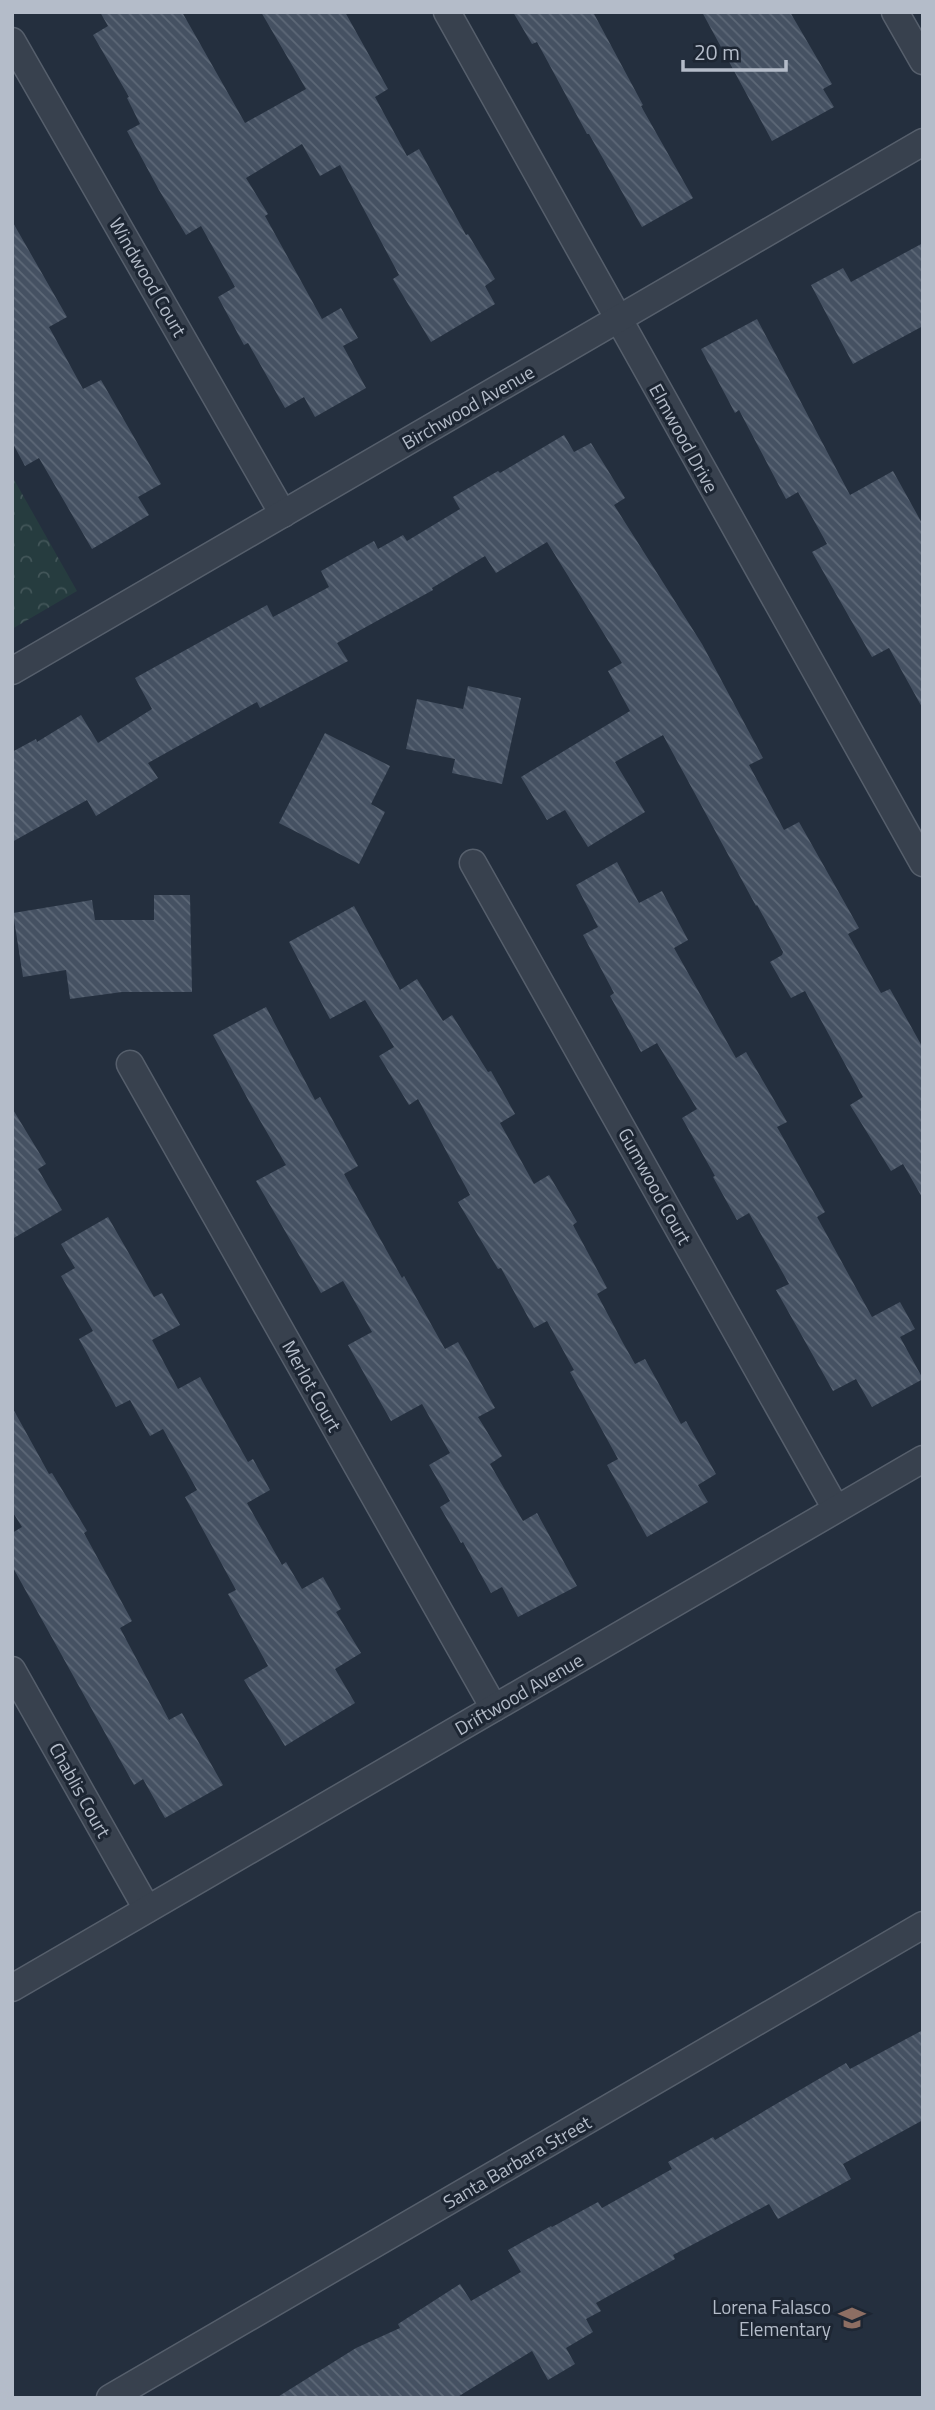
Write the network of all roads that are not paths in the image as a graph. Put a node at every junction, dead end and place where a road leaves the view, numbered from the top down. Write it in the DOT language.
graph roads {
  1 [pos="447,12"];
  2 [pos="895,12"];
  3 [pos="12,41"];
  4 [pos="923,61"];
  5 [pos="923,142"];
  6 [pos="618,321"];
  7 [pos="283,514"];
  8 [pos="12,671"];
  9 [pos="474,863"];
  10 [pos="923,863"];
  11 [pos="131,1064"];
  12 [pos="923,1459"];
  13 [pos="836,1510"];
  14 [pos="12,1670"];
  15 [pos="494,1708"];
  16 [pos="147,1909"];
  17 [pos="923,1925"];
  18 [pos="12,1988"];
  19 [pos="110,2398"];
  1 -- 6 [label="street, Elmwood Drive"];
  2 -- 4 [label="street"];
  3 -- 7 [label="street, Windwood Court"];
  5 -- 6 [label="street, Birchwood Avenue"];
  6 -- 7 [label="street, Birchwood Avenue"];
  6 -- 10 [label="street, Elmwood Drive"];
  7 -- 8 [label="street, Birchwood Avenue"];
  9 -- 13 [label="street, Gumwood Court"];
  11 -- 15 [label="street, Merlot Court"];
  12 -- 13 [label="street, Driftwood Avenue"];
  13 -- 15 [label="street, Driftwood Avenue"];
  14 -- 16 [label="street, Chablis Court"];
  15 -- 16 [label="street, Driftwood Avenue"];
  16 -- 18 [label="street, Driftwood Avenue"];
  17 -- 19 [label="street, Santa Barbara Street"];
}
